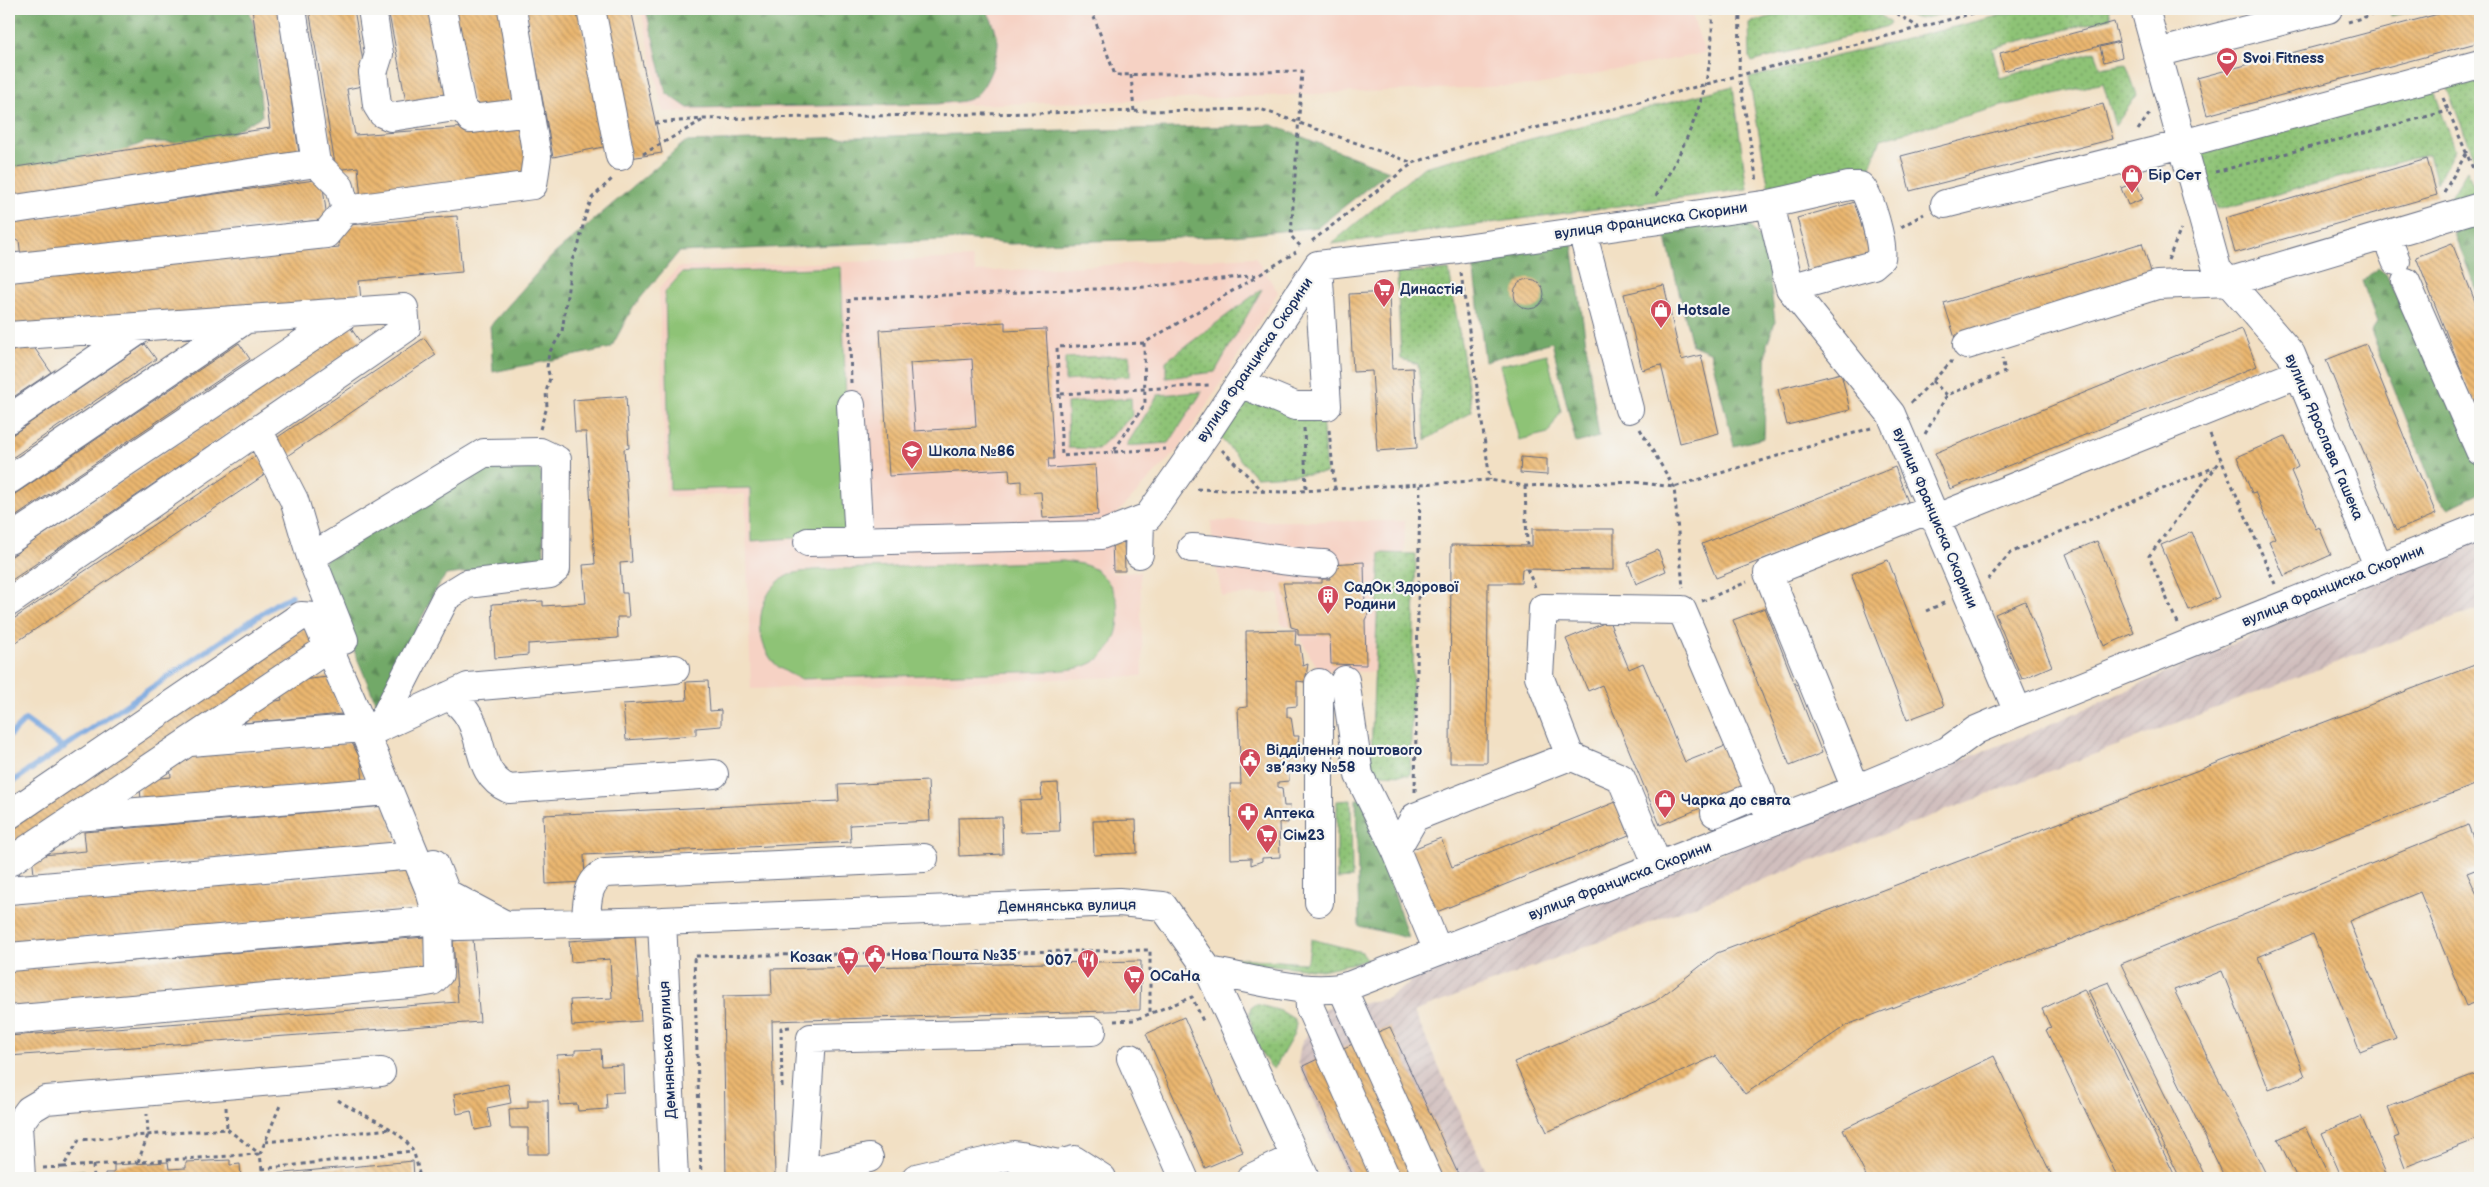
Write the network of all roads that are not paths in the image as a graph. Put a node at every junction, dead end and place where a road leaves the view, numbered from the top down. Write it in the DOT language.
graph roads {
  1 [pos="292,9"];
  2 [pos="372,9"];
  3 [pos="442,9"];
  4 [pos="512,9"];
  5 [pos="591,9"];
  6 [pos="2145,9"];
  7 [pos="2328,9"];
  8 [pos="2157,54"];
  9 [pos="2480,64"];
  10 [pos="461,106"];
  11 [pos="530,112"];
  12 [pos="2182,144"];
  13 [pos="626,162"];
  14 [pos="316,163"];
  15 [pos="1765,204"];
  16 [pos="1945,204"];
  17 [pos="2480,207"];
  18 [pos="9,210"];
  19 [pos="346,210"];
  20 [pos="1582,231"];
  21 [pos="1310,257"];
  22 [pos="2396,260"];
  23 [pos="9,268"];
  24 [pos="2228,282"];
  25 [pos="1790,288"];
  26 [pos="349,312"];
  27 [pos="246,319"];
  28 [pos="143,326"];
  29 [pos="9,336"];
  30 [pos="1966,346"];
  31 [pos="2300,373"];
  32 [pos="1240,383"];
  33 [pos="851,405"];
  34 [pos="1629,409"];
  35 [pos="9,418"];
  36 [pos="258,430"];
  37 [pos="2480,451"];
  38 [pos="9,480"];
  39 [pos="1932,514"];
  40 [pos="1140,520"];
  41 [pos="2480,527"];
  42 [pos="9,540"];
  43 [pos="859,540"];
  44 [pos="808,542"];
  45 [pos="1192,548"];
  46 [pos="1139,554"];
  47 [pos="311,557"];
  48 [pos="1324,564"];
  49 [pos="2379,568"];
  50 [pos="9,602"];
  51 [pos="328,648"];
  52 [pos="675,669"];
  53 [pos="448,696"];
  54 [pos="2018,712"];
  55 [pos="371,728"];
  56 [pos="187,743"];
  57 [pos="1570,756"];
  58 [pos="714,774"];
  59 [pos="1856,789"];
  60 [pos="387,791"];
  61 [pos="1761,793"];
  62 [pos="1715,813"];
  63 [pos="9,815"];
  64 [pos="75,818"];
  65 [pos="1772,821"];
  66 [pos="1396,850"];
  67 [pos="414,855"];
  68 [pos="924,858"];
  69 [pos="9,862"];
  70 [pos="1658,866"];
  71 [pos="9,890"];
  72 [pos="1319,902"];
  73 [pos="439,920"];
  74 [pos="662,921"];
  75 [pos="586,922"];
  76 [pos="502,923"];
  77 [pos="1438,951"];
  78 [pos="9,957"];
  79 [pos="1209,971"];
  80 [pos="1342,988"];
  81 [pos="1309,989"];
  82 [pos="9,1020"];
  83 [pos="1092,1031"];
  84 [pos="1131,1058"];
  85 [pos="382,1072"];
  86 [pos="869,1158"];
  87 [pos="1024,1167"];
  88 [pos="1300,1168"];
  89 [pos="21,1174"];
  90 [pos="803,1176"];
  91 [pos="674,1178"];
  92 [pos="916,1178"];
  93 [pos="1102,1178"];
  94 [pos="1184,1178"];
  95 [pos="1251,1178"];
  96 [pos="1386,1178"];
  97 [pos="1428,1178"];
  1 -- 14 [label="street"];
  2 -- 10 [label="street"];
  3 -- 10 [label="street"];
  4 -- 11 [label="street"];
  5 -- 13 [label="street"];
  6 -- 8 [label="street, вулиця Ярослава Гашека"];
  7 -- 8 [label="street"];
  8 -- 12 [label="street, вулиця Ярослава Гашека"];
  9 -- 12 [label="street"];
  10 -- 11 [label="street"];
  11 -- 19 [label="street"];
  12 -- 16 [label="street"];
  12 -- 24 [label="street, вулиця Ярослава Гашека"];
  14 -- 18 [label="street"];
  14 -- 19 [label="street"];
  15 -- 20 [label="street, вулиця Франциска Скорини"];
  15 -- 25 [label="street, вулиця Франциска Скорини"];
  15 -- 25 [label="street"];
  17 -- 22 [label="street"];
  19 -- 23 [label="street"];
  20 -- 21 [label="street, вулиця Франциска Скорини"];
  20 -- 34 [label="street"];
  21 -- 32 [label="street, вулиця Франциска Скорини"];
  21 -- 32 [label="street"];
  22 -- 24 [label="street"];
  22 -- 37 [label="street"];
  24 -- 30 [label="street"];
  24 -- 31 [label="street, вулиця Ярослава Гашека"];
  25 -- 39 [label="street, вулиця Франциска Скорини"];
  26 -- 27 [label="street"];
  26 -- 36 [label="street"];
  26 -- 42 [label="street"];
  27 -- 28 [label="street"];
  27 -- 38 [label="street"];
  28 -- 29 [label="street"];
  28 -- 35 [label="street"];
  31 -- 39 [label="street"];
  31 -- 49 [label="street, вулиця Ярослава Гашека"];
  32 -- 40 [label="street, вулиця Франциска Скорини"];
  33 -- 43 [label="street"];
  36 -- 47 [label="street"];
  36 -- 50 [label="street"];
  39 -- 54 [label="street, вулиця Франциска Скорини"];
  39 -- 59 [label="street"];
  40 -- 43 [label="street, вулиця Франциска Скорини"];
  40 -- 46 [label="street"];
  41 -- 49 [label="street, вулиця Франциска Скорини"];
  43 -- 44 [label="street, вулиця Франциска Скорини"];
  45 -- 48 [label="street"];
  47 -- 55 [label="street"];
  47 -- 55 [label="street"];
  49 -- 54 [label="street, вулиця Франциска Скорини"];
  51 -- 55 [label="street"];
  51 -- 56 [label="street"];
  51 -- 63 [label="street"];
  52 -- 53 [label="street"];
  53 -- 55 [label="street"];
  53 -- 58 [label="street"];
  54 -- 59 [label="street, вулиця Франциска Скорини"];
  55 -- 56 [label="street"];
  55 -- 60 [label="street"];
  55 -- 76 [label="street"];
  56 -- 64 [label="street"];
  57 -- 61 [label="street"];
  57 -- 66 [label="street"];
  57 -- 70 [label="street"];
  59 -- 65 [label="street, вулиця Франциска Скорини"];
  60 -- 64 [label="street"];
  60 -- 67 [label="street"];
  61 -- 62 [label="street"];
  61 -- 65 [label="street"];
  64 -- 69 [label="street"];
  65 -- 70 [label="street, вулиця Франциска Скорини"];
  66 -- 72 [label="street"];
  66 -- 77 [label="street"];
  67 -- 71 [label="street"];
  67 -- 73 [label="street"];
  68 -- 75 [label="street"];
  70 -- 77 [label="street, вулиця Франциска Скорини"];
  73 -- 76 [label="street, Демнянська вулиця"];
  73 -- 78 [label="street, Демнянська вулиця"];
  73 -- 82 [label="street"];
  74 -- 75 [label="street, Демнянська вулиця"];
  74 -- 79 [label="street, Демнянська вулиця"];
  74 -- 91 [label="street, Демнянська вулиця"];
  75 -- 76 [label="street, Демнянська вулиця"];
  77 -- 80 [label="street, вулиця Франциска Скорини"];
  79 -- 81 [label="street, вулиця Франциска Скорини"];
  79 -- 88 [label="street, Демнянська вулиця"];
  80 -- 81 [label="street, вулиця Франциска Скорини"];
  80 -- 97 [label="street"];
  81 -- 96 [label="street"];
  83 -- 90 [label="street"];
  84 -- 94 [label="street"];
  85 -- 89 [label="street"];
  86 -- 90 [label="street"];
  87 -- 92 [label="street"];
  87 -- 93 [label="street"];
  88 -- 95 [label="street"];
}
